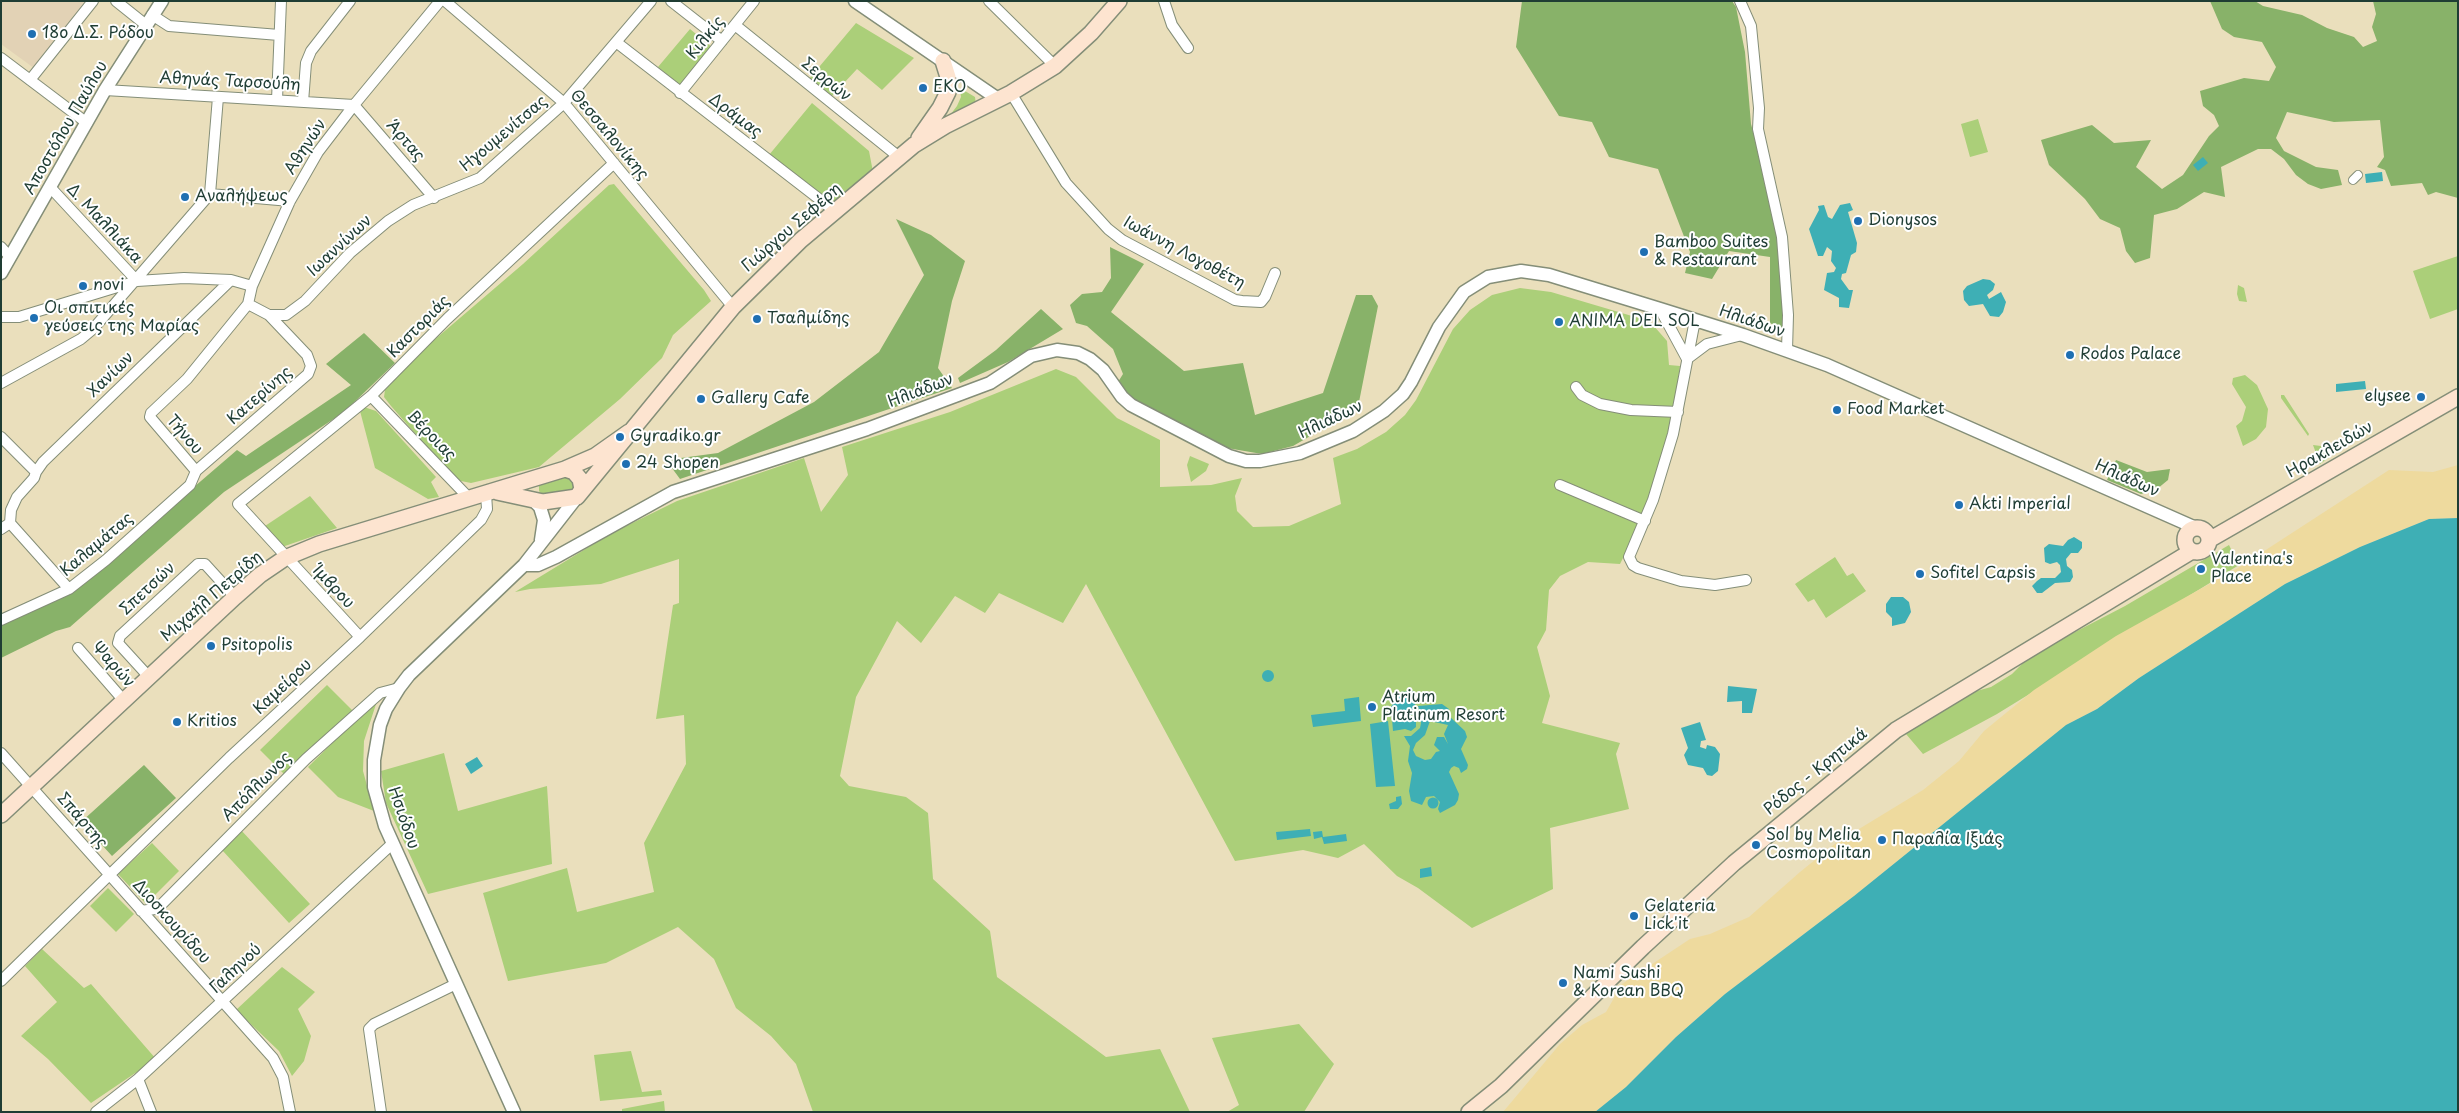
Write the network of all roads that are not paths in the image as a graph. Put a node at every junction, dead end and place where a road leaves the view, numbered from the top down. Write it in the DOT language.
graph roads {
  1 [pos="93,1"];
  2 [pos="116,1"];
  3 [pos="162,1"];
  4 [pos="281,1"];
  5 [pos="350,1"];
  6 [pos="440,1"];
  7 [pos="445,1"];
  8 [pos="650,1"];
  9 [pos="671,1"];
  10 [pos="754,1"];
  11 [pos="855,1"];
  12 [pos="989,1"];
  13 [pos="1120,1"];
  14 [pos="1164,1"];
  15 [pos="1740,1"];
  16 [pos="149,20"];
  17 [pos="735,25"];
  18 [pos="279,35"];
  19 [pos="722,41"];
  20 [pos="616,42"];
  21 [pos="1188,48"];
  22 [pos="1,58"];
  23 [pos="943,61"];
  24 [pos="1055,66"];
  25 [pos="30,80"];
  26 [pos="105,90"];
  27 [pos="680,93"];
  28 [pos="1004,96"];
  29 [pos="218,97"];
  30 [pos="277,100"];
  31 [pos="302,102"];
  32 [pos="564,103"];
  33 [pos="354,104"];
  34 [pos="87,123"];
  35 [pos="914,145"];
  36 [pos="899,158"];
  37 [pos="614,163"];
  38 [pos="50,187"];
  39 [pos="210,194"];
  40 [pos="434,198"];
  41 [pos="290,201"];
  42 [pos="836,212"];
  43 [pos="1,248"];
  44 [pos="10,257"];
  45 [pos="1,273"];
  46 [pos="1275,273"];
  47 [pos="231,280"];
  48 [pos="137,281"];
  49 [pos="252,286"];
  50 [pos="248,304"];
  51 [pos="733,307"];
  52 [pos="1660,309"];
  53 [pos="269,315"];
  54 [pos="1,317"];
  55 [pos="1695,320"];
  56 [pos="1743,335"];
  57 [pos="1787,350"];
  58 [pos="1687,359"];
  59 [pos="1,383"];
  60 [pos="1576,387"];
  61 [pos="371,396"];
  62 [pos="2458,397"];
  63 [pos="1678,412"];
  64 [pos="150,417"];
  65 [pos="629,432"];
  66 [pos="1,436"];
  67 [pos="565,469"];
  68 [pos="196,471"];
  69 [pos="36,472"];
  70 [pos="535,478"];
  71 [pos="1560,485"];
  72 [pos="491,492"];
  73 [pos="577,497"];
  74 [pos="469,498"];
  75 [pos="533,500"];
  76 [pos="238,504"];
  77 [pos="1645,521"];
  78 [pos="5,526"];
  79 [pos="2197,540"];
  80 [pos="537,548"];
  81 [pos="556,557"];
  82 [pos="285,558"];
  83 [pos="524,565"];
  84 [pos="1746,580"];
  85 [pos="69,589"];
  86 [pos="235,597"];
  87 [pos="1,620"];
  88 [pos="360,637"];
  89 [pos="78,648"];
  90 [pos="149,677"];
  91 [pos="399,688"];
  92 [pos="125,702"];
  93 [pos="1,753"];
  94 [pos="33,787"];
  95 [pos="1,815"];
  96 [pos="392,844"];
  97 [pos="109,875"];
  98 [pos="141,911"];
  99 [pos="1,981"];
  100 [pos="456,984"];
  101 [pos="223,1002"];
  102 [pos="138,1079"];
  103 [pos="96,1112"];
  104 [pos="151,1112"];
  105 [pos="290,1112"];
  106 [pos="381,1112"];
  107 [pos="514,1112"];
  108 [pos="1469,1112"];
  1 -- 25 [label="street"];
  2 -- 16 [label="street"];
  3 -- 16 [label="street, Αποστόλου Παύλου"];
  4 -- 18 [label="street"];
  5 -- 31 [label="street"];
  6 -- 33 [label="street, Αθηνών"];
  7 -- 32 [label="street, Θεσσαλονίκης"];
  8 -- 20 [label="street, Ηγουμενίτσας"];
  9 -- 19 [label="street"];
  10 -- 17 [label="street, Κιλκίς"];
  11 -- 23 [label="street"];
  12 -- 24 [label="street"];
  13 -- 24 [label="main road, Γιώργου Σεφέρη"];
  14 -- 21 [label="street"];
  15 -- 57 [label="street"];
  16 -- 18 [label="street"];
  16 -- 26 [label="street, Αποστόλου Παύλου"];
  17 -- 19 [label="street, Κιλκίς"];
  17 -- 36 [label="street, Σερρών"];
  18 -- 30 [label="street"];
  19 -- 27 [label="street, Κιλκίς"];
  20 -- 27 [label="street, Δράμας"];
  20 -- 32 [label="street, Ηγουμενίτσας"];
  22 -- 25 [label="street"];
  23 -- 28 [label="street"];
  23 -- 35 [label="main road"];
  24 -- 28 [label="main road, Γιώργου Σεφέρη"];
  25 -- 34 [label="street"];
  26 -- 29 [label="street, Αθηνάς Ταρσούλη"];
  26 -- 34 [label="street, Αποστόλου Παύλου"];
  27 -- 42 [label="street, Δράμας"];
  28 -- 35 [label="main road, Γιώργου Σεφέρη"];
  28 -- 46 [label="street, Ιωάννη Λογοθέτη"];
  29 -- 30 [label="street, Αθηνάς Ταρσούλη"];
  29 -- 39 [label="street"];
  30 -- 31 [label="street, Αθηνάς Ταρσούλη"];
  31 -- 33 [label="street, Αθηνάς Ταρσούλη"];
  32 -- 37 [label="street, Θεσσαλονίκης"];
  32 -- 40 [label="street, Ηγουμενίτσας"];
  33 -- 40 [label="street, Άρτας"];
  33 -- 41 [label="street, Αθηνών"];
  34 -- 38 [label="street, Αποστόλου Παύλου"];
  35 -- 36 [label="main road, Γιώργου Σεφέρη"];
  36 -- 42 [label="main road, Γιώργου Σεφέρη"];
  37 -- 51 [label="street, Θεσσαλονίκης"];
  37 -- 61 [label="street, Καστοριάς"];
  38 -- 44 [label="street, Αποστόλου Παύλου"];
  38 -- 48 [label="street, Δ. Μαλλιάκα"];
  39 -- 41 [label="street"];
  39 -- 48 [label="street"];
  40 -- 53 [label="street, Ιωαννίνων"];
  41 -- 49 [label="street, Αθηνών"];
  42 -- 51 [label="main road, Γιώργου Σεφέρη"];
  43 -- 44 [label="street"];
  44 -- 45 [label="street, Αποστόλου Παύλου"];
  47 -- 48 [label="street"];
  47 -- 49 [label="street"];
  47 -- 69 [label="street, Χανίων"];
  48 -- 54 [label="street"];
  48 -- 59 [label="street"];
  49 -- 50 [label="street, Αθηνών"];
  50 -- 53 [label="street"];
  50 -- 64 [label="street, Αθηνών"];
  51 -- 65 [label="main road, Γιώργου Σεφέρη"];
  52 -- 55 [label="street, Ηλιάδων"];
  52 -- 58 [label="street"];
  52 -- 81 [label="street, Ηλιάδων"];
  53 -- 68 [label="street, Κατερίνης"];
  55 -- 56 [label="street, Ηλιάδων"];
  55 -- 58 [label="street"];
  56 -- 57 [label="street, Ηλιάδων"];
  56 -- 58 [label="street"];
  57 -- 79 [label="street, Ηλιάδων"];
  58 -- 63 [label="street"];
  60 -- 63 [label="street"];
  61 -- 74 [label="street, Βέροιας"];
  61 -- 76 [label="street, Καστοριάς"];
  62 -- 79 [label="main road, Ηρακλειδών"];
  63 -- 77 [label="street"];
  64 -- 68 [label="street, Τήνου"];
  65 -- 67 [label="main road, Μιχαήλ Πετρίδη"];
  65 -- 73 [label="main road, Γιώργου Σεφέρη"];
  66 -- 69 [label="street"];
  67 -- 70 [label="main road, Μιχαήλ Πετρίδη"];
  67 -- 73 [label="main road"];
  68 -- 85 [label="street, Καλαμάτας"];
  69 -- 78 [label="street"];
  70 -- 72 [label="main road, Μιχαήλ Πετρίδη"];
  70 -- 75 [label="main road"];
  71 -- 77 [label="street"];
  72 -- 74 [label="main road, Μιχαήλ Πετρίδη"];
  72 -- 75 [label="main road"];
  72 -- 88 [label="street, Καμείρου"];
  73 -- 75 [label="main road"];
  73 -- 80 [label="street, Γιώργου Σεφέρη"];
  74 -- 82 [label="main road, Μιχαήλ Πετρίδη"];
  75 -- 80 [label="street"];
  76 -- 82 [label="street, Ίμβρου"];
  77 -- 84 [label="street"];
  78 -- 85 [label="street"];
  79 -- 108 [label="main road, Ρόδος - Κρητικά"];
  80 -- 81 [label="street"];
  80 -- 83 [label="street, Ησιόδου"];
  81 -- 83 [label="street, Ηλιάδων"];
  82 -- 86 [label="main road, Μιχαήλ Πετρίδη"];
  82 -- 88 [label="street, Ίμβρου"];
  83 -- 91 [label="street, Ησιόδου"];
  85 -- 87 [label="street, Καλαμάτας"];
  86 -- 90 [label="main road, Μιχαήλ Πετρίδη"];
  86 -- 90 [label="street, Σπετσών"];
  88 -- 97 [label="street, Καμείρου"];
  89 -- 92 [label="street, Ψαρών"];
  90 -- 92 [label="main road, Μιχαήλ Πετρίδη"];
  91 -- 96 [label="street, Ησιόδου"];
  91 -- 98 [label="street, Απόλλωνος"];
  92 -- 94 [label="main road, Μιχαήλ Πετρίδη"];
  93 -- 94 [label="street, Σπάρτης"];
  94 -- 95 [label="main road, Μιχαήλ Πετρίδη"];
  94 -- 97 [label="street, Σπάρτης"];
  96 -- 100 [label="street, Ησιόδου"];
  96 -- 101 [label="street, Γαληνού"];
  97 -- 98 [label="street, Διοσκουρίδου"];
  97 -- 99 [label="street, Καμείρου"];
  98 -- 101 [label="street, Διοσκουρίδου"];
  100 -- 106 [label="street"];
  100 -- 107 [label="street, Ησιόδου"];
  101 -- 102 [label="street, Γαληνού"];
  101 -- 105 [label="street, Διοσκουρίδου"];
  102 -- 103 [label="street, Γαληνού"];
  102 -- 104 [label="street"];
}
